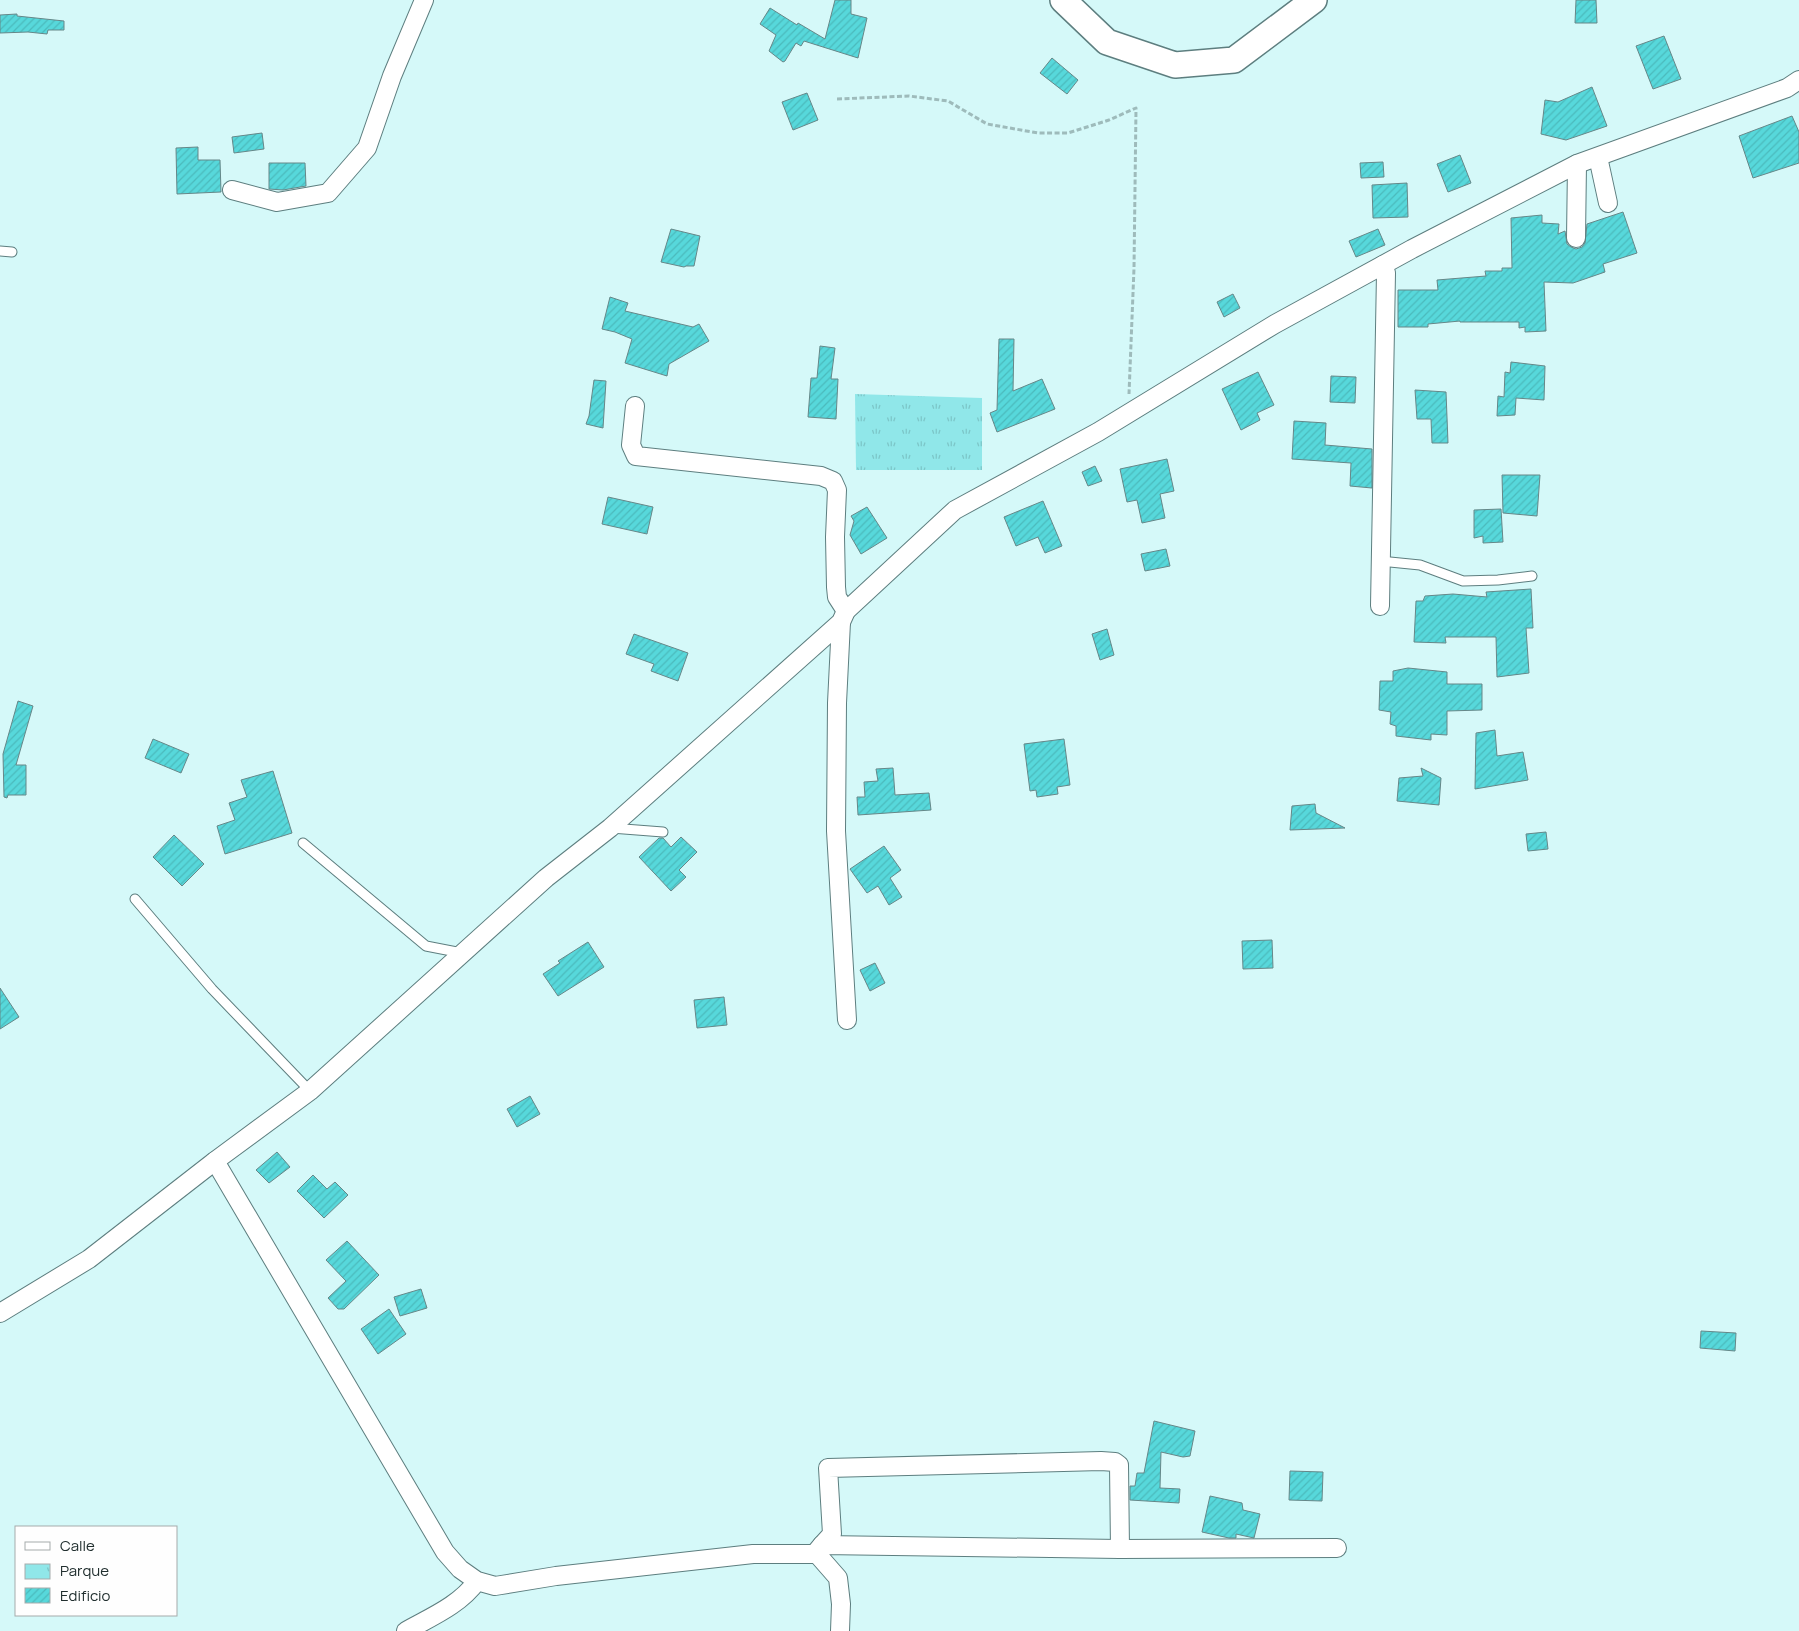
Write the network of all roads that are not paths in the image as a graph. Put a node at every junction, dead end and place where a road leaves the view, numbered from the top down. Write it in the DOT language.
graph roads {
  1 [pos="424,0"];
  2 [pos="1063,0"];
  3 [pos="1314,0"];
  4 [pos="1799,80"];
  5 [pos="1598,157"];
  6 [pos="1577,164"];
  7 [pos="232,190"];
  8 [pos="1608,203"];
  9 [pos="1576,238"];
  10 [pos="0,251"];
  11 [pos="12,252"];
  12 [pos="1383,265"];
  13 [pos="635,406"];
  14 [pos="1380,561"];
  15 [pos="1532,576"];
  16 [pos="1380,606"];
  17 [pos="843,616"];
  18 [pos="610,828"];
  19 [pos="663,832"];
  20 [pos="303,843"];
  21 [pos="135,899"];
  22 [pos="462,953"];
  23 [pos="846,1020"];
  24 [pos="310,1091"];
  25 [pos="215,1161"];
  26 [pos="0,1313"];
  27 [pos="1337,1548"];
  28 [pos="1120,1549"];
  29 [pos="819,1550"];
  30 [pos="477,1582"];
  31 [pos="406,1631"];
  32 [pos="840,1631"];
  1 -- 7 [label="street"];
  2 -- 3 [label="main road"];
  4 -- 5 [label="street"];
  5 -- 6 [label="street"];
  5 -- 8 [label="street"];
  6 -- 9 [label="street"];
  6 -- 12 [label="street"];
  10 -- 11 [label="lane"];
  12 -- 14 [label="street"];
  12 -- 17 [label="street"];
  13 -- 17 [label="street"];
  14 -- 15 [label="lane"];
  14 -- 16 [label="street"];
  17 -- 18 [label="street"];
  17 -- 23 [label="street"];
  18 -- 19 [label="lane"];
  18 -- 22 [label="street"];
  20 -- 22 [label="lane"];
  21 -- 24 [label="lane"];
  22 -- 24 [label="street"];
  24 -- 25 [label="street"];
  25 -- 26 [label="street"];
  25 -- 30 [label="street"];
  27 -- 28 [label="street"];
  28 -- 29 [label="street"];
  28 -- 29 [label="street"];
  29 -- 30 [label="street"];
  29 -- 32 [label="street"];
  30 -- 31 [label="street"];
}
